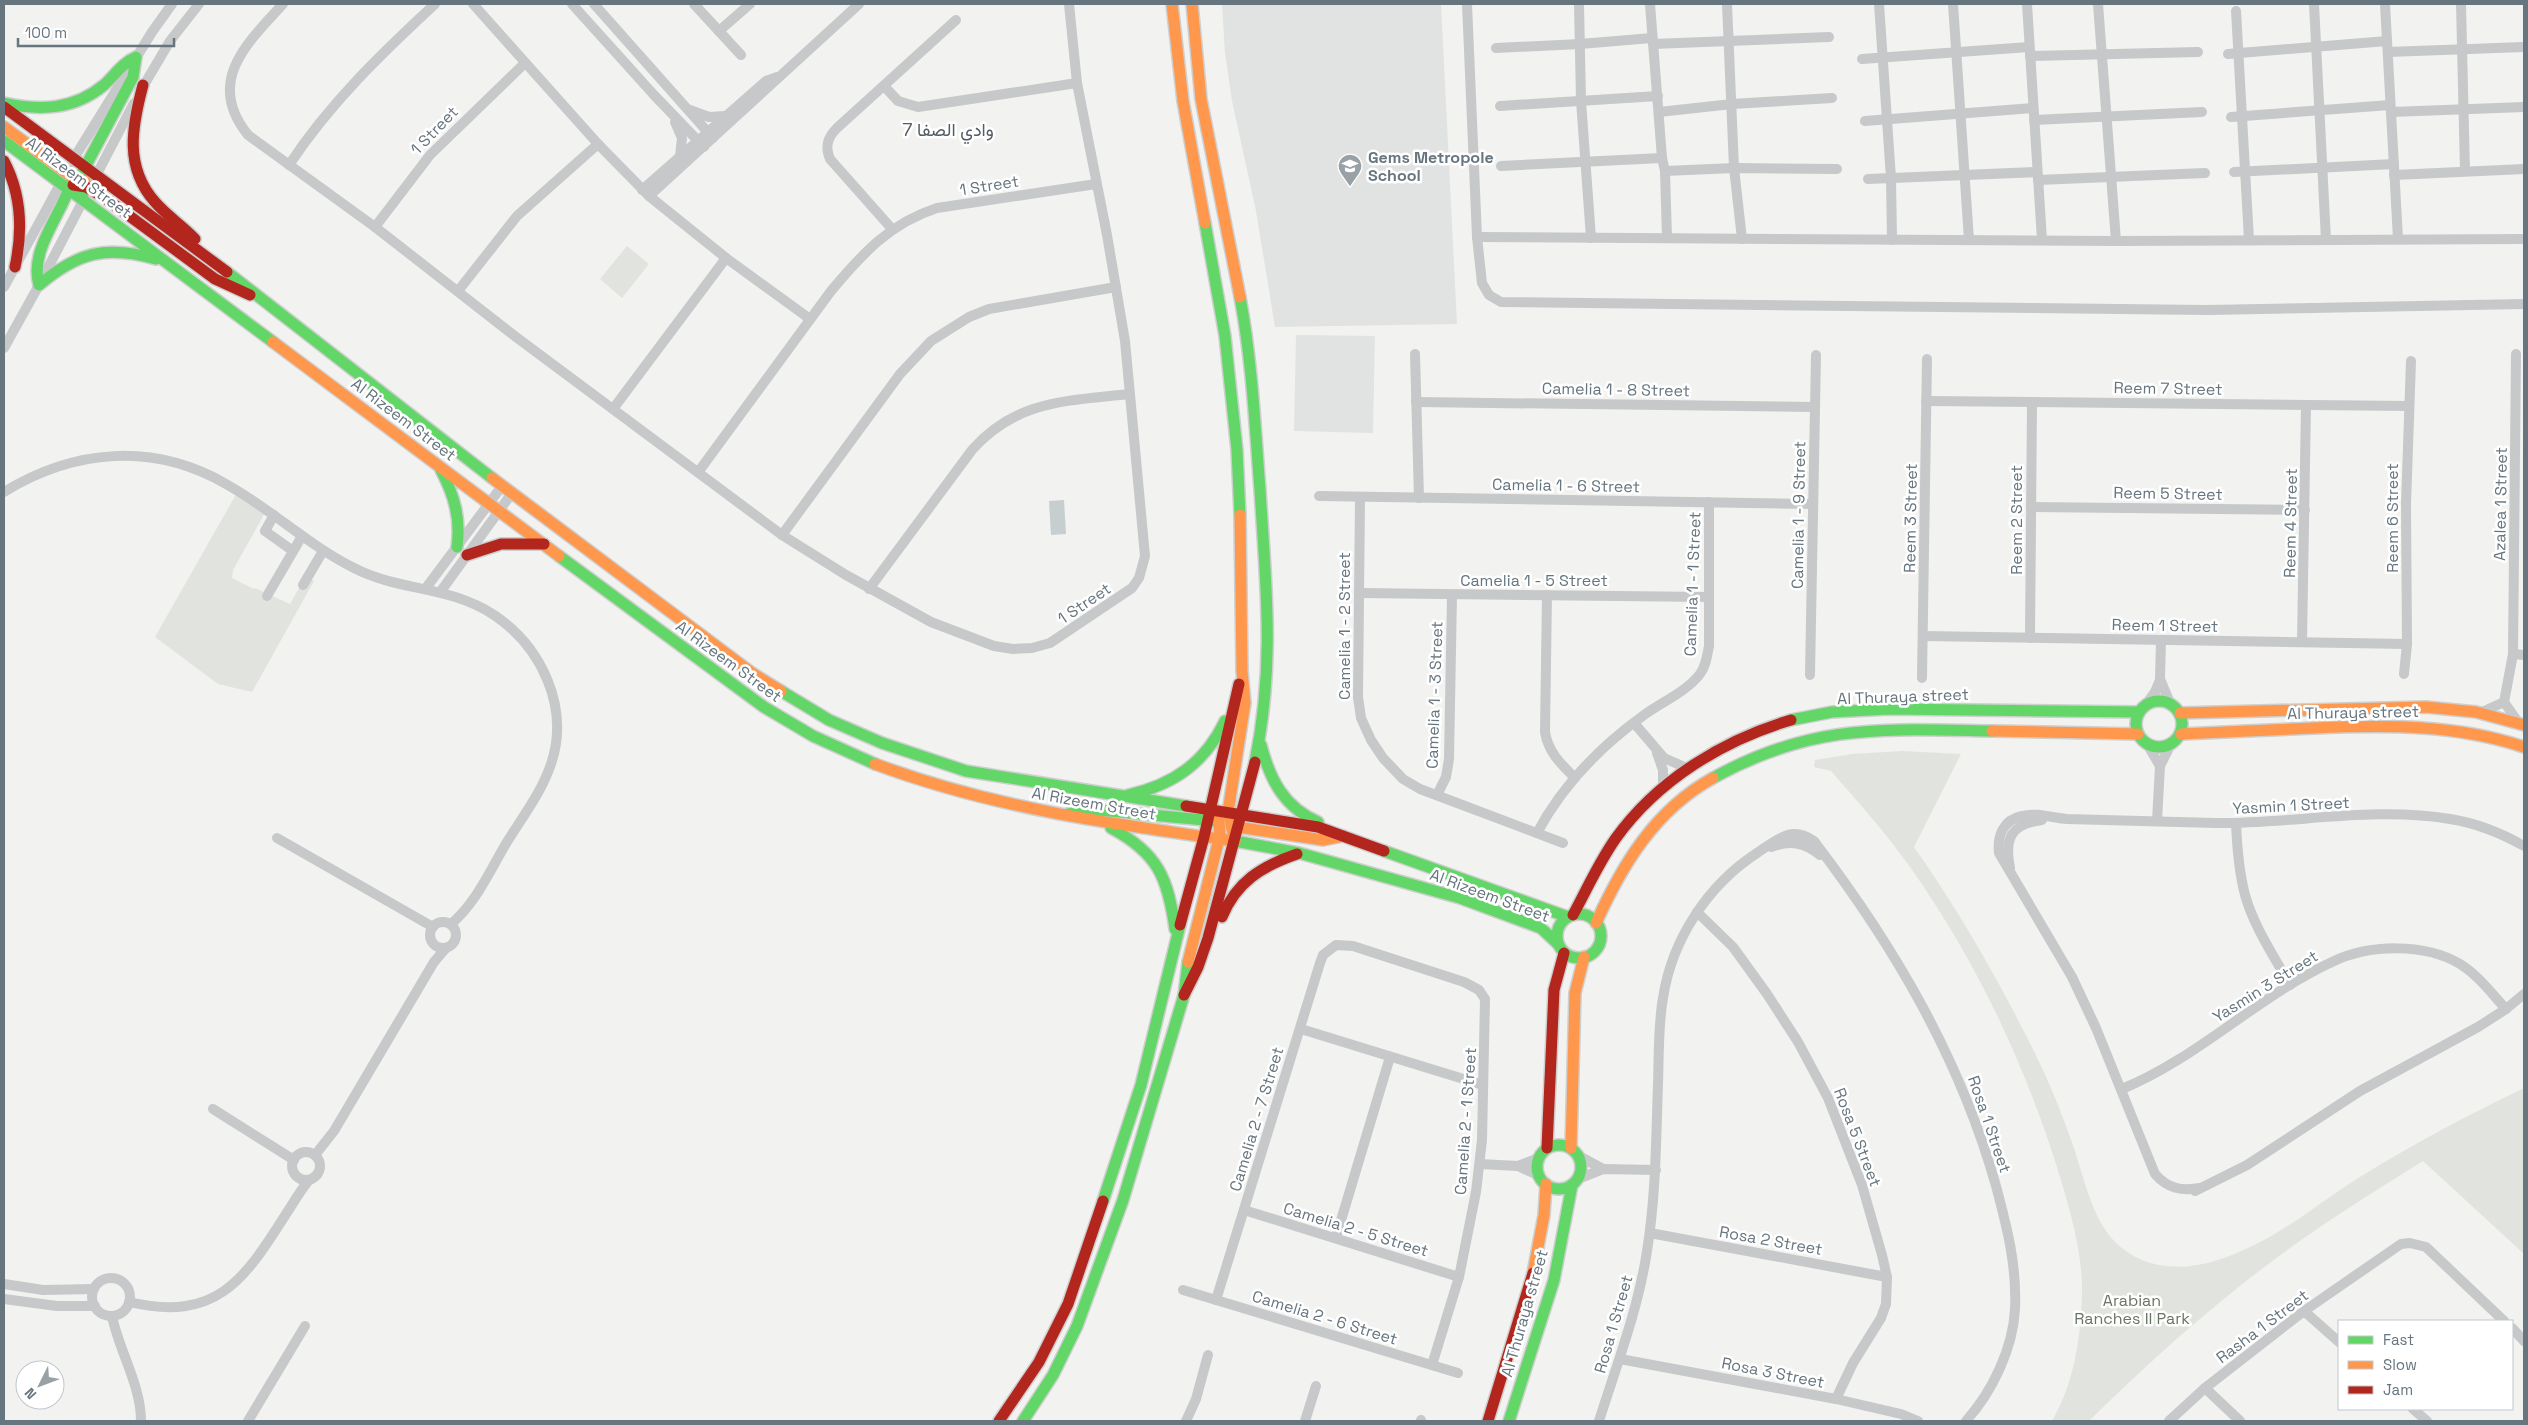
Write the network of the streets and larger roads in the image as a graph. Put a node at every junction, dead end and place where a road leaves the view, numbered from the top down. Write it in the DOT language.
graph roads {
  1 [pos="172,4"];
  2 [pos="199,4"];
  3 [pos="283,4"];
  4 [pos="435,4"];
  5 [pos="473,4"];
  6 [pos="572,4"];
  7 [pos="594,4"];
  8 [pos="694,4"];
  9 [pos="750,4"];
  10 [pos="858,4"];
  11 [pos="1069,4"];
  12 [pos="1172,4"];
  13 [pos="1192,4"];
  14 [pos="1467,4"];
  15 [pos="1579,4"];
  16 [pos="1650,4"];
  17 [pos="1727,4"];
  18 [pos="1879,4"];
  19 [pos="1953,4"];
  20 [pos="2027,4"];
  21 [pos="2098,4"];
  22 [pos="2314,4"];
  23 [pos="2385,4"];
  24 [pos="2461,4"];
  25 [pos="2236,11"];
  26 [pos="956,20"];
  27 [pos="720,31"];
  28 [pos="1828,37"];
  29 [pos="1653,41"];
  30 [pos="2387,41"];
  31 [pos="1730,42"];
  32 [pos="1580,44"];
  33 [pos="2316,46"];
  34 [pos="1496,48"];
  35 [pos="2524,48"];
  36 [pos="2462,49"];
  37 [pos="1956,52"];
  38 [pos="2030,52"];
  39 [pos="2198,52"];
  40 [pos="2388,52"];
  41 [pos="2234,54"];
  42 [pos="741,55"];
  43 [pos="2102,55"];
  44 [pos="136,56"];
  45 [pos="1884,57"];
  46 [pos="1862,59"];
  47 [pos="525,63"];
  48 [pos="777,77"];
  49 [pos="1077,83"];
  50 [pos="143,85"];
  51 [pos="884,86"];
  52 [pos="1658,96"];
  53 [pos="1832,98"];
  54 [pos="1581,101"];
  55 [pos="4,103"];
  56 [pos="1732,104"];
  57 [pos="1500,106"];
  58 [pos="4,107"];
  59 [pos="2524,107"];
  60 [pos="686,108"];
  61 [pos="2033,108"];
  62 [pos="2320,109"];
  63 [pos="2391,109"];
  64 [pos="2464,110"];
  65 [pos="670,112"];
  66 [pos="1660,112"];
  67 [pos="2202,112"];
  68 [pos="1960,114"];
  69 [pos="726,116"];
  70 [pos="2243,116"];
  71 [pos="2106,117"];
  72 [pos="2231,117"];
  73 [pos="1887,119"];
  74 [pos="2034,120"];
  75 [pos="1865,121"];
  76 [pos="4,127"];
  77 [pos="710,135"];
  78 [pos="4,141"];
  79 [pos="701,143"];
  80 [pos="598,144"];
  81 [pos="680,156"];
  82 [pos="74,158"];
  83 [pos="1662,158"];
  84 [pos="4,162"];
  85 [pos="1586,162"];
  86 [pos="2394,164"];
  87 [pos="85,166"];
  88 [pos="289,166"];
  89 [pos="1501,166"];
  90 [pos="1734,168"];
  91 [pos="2322,168"];
  92 [pos="2524,168"];
  93 [pos="1837,169"];
  94 [pos="1665,171"];
  95 [pos="2246,171"];
  96 [pos="2465,171"];
  97 [pos="2234,172"];
  98 [pos="2205,173"];
  99 [pos="97,175"];
  100 [pos="1965,175"];
  101 [pos="2394,175"];
  102 [pos="2038,176"];
  103 [pos="2110,177"];
  104 [pos="1891,178"];
  105 [pos="1868,179"];
  106 [pos="74,183"];
  107 [pos="1096,184"];
  108 [pos="646,193"];
  109 [pos="83,200"];
  110 [pos="375,227"];
  111 [pos="892,229"];
  112 [pos="1477,237"];
  113 [pos="1592,238"];
  114 [pos="1667,238"];
  115 [pos="1742,238"];
  116 [pos="2398,239"];
  117 [pos="2524,239"];
  118 [pos="1892,240"];
  119 [pos="1969,240"];
  120 [pos="2042,240"];
  121 [pos="2249,240"];
  122 [pos="2326,240"];
  123 [pos="2116,241"];
  124 [pos="199,251"];
  125 [pos="726,258"];
  126 [pos="169,263"];
  127 [pos="15,267"];
  128 [pos="39,285"];
  129 [pos="4,287"];
  130 [pos="1116,287"];
  131 [pos="458,291"];
  132 [pos="261,298"];
  133 [pos="2524,304"];
  134 [pos="810,319"];
  135 [pos="4,348"];
  136 [pos="1415,354"];
  137 [pos="2516,354"];
  138 [pos="1816,355"];
  139 [pos="1927,358"];
  140 [pos="2411,361"];
  141 [pos="1129,394"];
  142 [pos="2520,400"];
  143 [pos="1926,401"];
  144 [pos="1416,402"];
  145 [pos="2032,402"];
  146 [pos="2306,405"];
  147 [pos="2409,406"];
  148 [pos="1815,407"];
  149 [pos="613,409"];
  150 [pos="438,466"];
  151 [pos="699,471"];
  152 [pos="502,486"];
  153 [pos="4,492"];
  154 [pos="512,494"];
  155 [pos="1319,496"];
  156 [pos="1360,497"];
  157 [pos="1419,498"];
  158 [pos="1709,502"];
  159 [pos="489,503"];
  160 [pos="1813,504"];
  161 [pos="2031,507"];
  162 [pos="500,510"];
  163 [pos="2305,510"];
  164 [pos="274,515"];
  165 [pos="782,535"];
  166 [pos="302,536"];
  167 [pos="544,544"];
  168 [pos="457,547"];
  169 [pos="293,551"];
  170 [pos="323,551"];
  171 [pos="467,555"];
  172 [pos="303,586"];
  173 [pos="426,588"];
  174 [pos="869,589"];
  175 [pos="441,591"];
  176 [pos="1359,593"];
  177 [pos="1452,595"];
  178 [pos="1547,595"];
  179 [pos="267,596"];
  180 [pos="1708,597"];
  181 [pos="1923,636"];
  182 [pos="2030,638"];
  183 [pos="2161,640"];
  184 [pos="2302,642"];
  185 [pos="2407,644"];
  186 [pos="2513,654"];
  187 [pos="2524,654"];
  188 [pos="1242,671"];
  189 [pos="2404,674"];
  190 [pos="1810,676"];
  191 [pos="1922,678"];
  192 [pos="2160,679"];
  193 [pos="2504,702"];
  194 [pos="2170,703"];
  195 [pos="2143,708"];
  196 [pos="2180,713"];
  197 [pos="2478,713"];
  198 [pos="1634,723"];
  199 [pos="2522,725"];
  200 [pos="2138,734"];
  201 [pos="2180,734"];
  202 [pos="1260,739"];
  203 [pos="2147,744"];
  204 [pos="2171,744"];
  205 [pos="2524,747"];
  206 [pos="1657,752"];
  207 [pos="2160,766"];
  208 [pos="1689,769"];
  209 [pos="1574,778"];
  210 [pos="1663,789"];
  211 [pos="1438,795"];
  212 [pos="1118,797"];
  213 [pos="1242,814"];
  214 [pos="1062,815"];
  215 [pos="1223,820"];
  216 [pos="2157,821"];
  217 [pos="1102,823"];
  218 [pos="2236,823"];
  219 [pos="1537,833"];
  220 [pos="1346,835"];
  221 [pos="1204,837"];
  222 [pos="277,838"];
  223 [pos="1219,839"];
  224 [pos="1235,842"];
  225 [pos="1564,843"];
  226 [pos="2524,846"];
  227 [pos="1299,853"];
  228 [pos="1467,880"];
  229 [pos="1498,892"];
  230 [pos="1460,898"];
  231 [pos="1491,910"];
  232 [pos="1697,912"];
  233 [pos="1570,916"];
  234 [pos="1596,923"];
  235 [pos="451,924"];
  236 [pos="433,927"];
  237 [pos="1176,938"];
  238 [pos="433,944"];
  239 [pos="446,948"];
  240 [pos="1561,948"];
  241 [pos="1329,949"];
  242 [pos="1584,958"];
  243 [pos="431,967"];
  244 [pos="2290,985"];
  245 [pos="1184,994"];
  246 [pos="2524,994"];
  247 [pos="2506,1009"];
  248 [pos="1300,1029"];
  249 [pos="1390,1057"];
  250 [pos="1484,1085"];
  251 [pos="2122,1089"];
  252 [pos="213,1109"];
  253 [pos="1547,1148"];
  254 [pos="1575,1152"];
  255 [pos="315,1155"];
  256 [pos="1539,1158"];
  257 [pos="294,1160"];
  258 [pos="1480,1164"];
  259 [pos="1518,1166"];
  260 [pos="1603,1169"];
  261 [pos="1656,1170"];
  262 [pos="296,1176"];
  263 [pos="309,1180"];
  264 [pos="1543,1180"];
  265 [pos="1575,1182"];
  266 [pos="294,1199"];
  267 [pos="1244,1210"];
  268 [pos="1650,1233"];
  269 [pos="1336,1237"];
  270 [pos="1459,1277"];
  271 [pos="1887,1277"];
  272 [pos="4,1284"];
  273 [pos="94,1288"];
  274 [pos="1183,1290"];
  275 [pos="4,1299"];
  276 [pos="1216,1300"];
  277 [pos="129,1302"];
  278 [pos="95,1306"];
  279 [pos="2304,1311"];
  280 [pos="112,1316"];
  281 [pos="2503,1320"];
  282 [pos="305,1326"];
  283 [pos="2513,1330"];
  284 [pos="2524,1339"];
  285 [pos="2338,1341"];
  286 [pos="1208,1355"];
  287 [pos="1620,1359"];
  288 [pos="1432,1365"];
  289 [pos="1458,1372"];
  290 [pos="1316,1386"];
  291 [pos="2205,1388"];
  292 [pos="1836,1399"];
  293 [pos="2414,1410"];
  294 [pos="141,1421"];
  295 [pos="248,1421"];
  296 [pos="999,1421"];
  297 [pos="1023,1421"];
  298 [pos="1186,1421"];
  299 [pos="1305,1421"];
  300 [pos="1488,1421"];
  301 [pos="1509,1421"];
  302 [pos="1599,1421"];
  303 [pos="1918,1421"];
  304 [pos="1966,1421"];
  305 [pos="2170,1421"];
  306 [pos="2240,1421"];
  307 [pos="2427,1421"];
  1 -- 44 [label="street"];
  2 -- 50 [label="street"];
  3 -- 88 [label="street, 1 Street"];
  4 -- 88 [label="street"];
  5 -- 47 [label="street"];
  6 -- 65 [label="street"];
  7 -- 60 [label="street"];
  8 -- 27 [label="street"];
  9 -- 27 [label="street"];
  10 -- 48 [label="street"];
  11 -- 49 [label="street, 1 Street"];
  12 -- 188 [label="street"];
  13 -- 202 [label="street"];
  14 -- 112 [label="street"];
  15 -- 32 [label="street"];
  16 -- 29 [label="street"];
  17 -- 31 [label="street"];
  18 -- 45 [label="street"];
  19 -- 37 [label="street"];
  20 -- 38 [label="street"];
  21 -- 43 [label="street"];
  22 -- 33 [label="street"];
  23 -- 30 [label="street"];
  24 -- 36 [label="street"];
  25 -- 41 [label="street"];
  26 -- 51 [label="street"];
  27 -- 42 [label="street"];
  28 -- 31 [label="street"];
  29 -- 31 [label="street"];
  29 -- 32 [label="street"];
  29 -- 52 [label="street"];
  30 -- 33 [label="street"];
  30 -- 40 [label="street"];
  31 -- 56 [label="street"];
  32 -- 34 [label="street"];
  32 -- 54 [label="street"];
  33 -- 41 [label="street"];
  33 -- 62 [label="street"];
  35 -- 36 [label="street"];
  36 -- 40 [label="street"];
  36 -- 64 [label="street"];
  37 -- 38 [label="street"];
  37 -- 45 [label="street"];
  37 -- 68 [label="street"];
  38 -- 43 [label="street"];
  38 -- 61 [label="street"];
  39 -- 43 [label="street"];
  40 -- 63 [label="street"];
  41 -- 70 [label="street"];
  43 -- 71 [label="street"];
  44 -- 55 [label="street"];
  44 -- 82 [label="street"];
  44 -- 87 [label="street"];
  45 -- 46 [label="street"];
  45 -- 73 [label="street"];
  47 -- 80 [label="street"];
  47 -- 110 [label="street, 1 Street"];
  48 -- 69 [label="street"];
  48 -- 77 [label="street"];
  49 -- 51 [label="street"];
  49 -- 107 [label="street, 1 Street"];
  50 -- 99 [label="street"];
  50 -- 124 [label="street"];
  51 -- 111 [label="street"];
  52 -- 54 [label="street"];
  52 -- 66 [label="street"];
  53 -- 56 [label="street"];
  54 -- 57 [label="street"];
  54 -- 85 [label="street"];
  56 -- 66 [label="street"];
  56 -- 90 [label="street"];
  58 -- 82 [label="street, Al Rizeem Street"];
  59 -- 64 [label="street"];
  60 -- 69 [label="street"];
  60 -- 77 [label="street"];
  61 -- 68 [label="street"];
  61 -- 74 [label="street"];
  62 -- 63 [label="street"];
  62 -- 70 [label="street"];
  62 -- 91 [label="street"];
  63 -- 64 [label="street"];
  63 -- 86 [label="street"];
  64 -- 96 [label="street"];
  65 -- 79 [label="street"];
  65 -- 81 [label="street"];
  66 -- 83 [label="street"];
  67 -- 71 [label="street"];
  68 -- 73 [label="street"];
  68 -- 100 [label="street"];
  69 -- 77 [label="street"];
  70 -- 72 [label="street"];
  70 -- 95 [label="street"];
  71 -- 74 [label="street"];
  71 -- 103 [label="street"];
  73 -- 75 [label="street"];
  73 -- 104 [label="street"];
  74 -- 102 [label="street"];
  76 -- 106 [label="street"];
  77 -- 79 [label="street"];
  78 -- 106 [label="street, Al Rizeem Street"];
  79 -- 81 [label="street"];
  79 -- 108 [label="street"];
  80 -- 108 [label="street"];
  80 -- 131 [label="street"];
  81 -- 108 [label="street"];
  82 -- 87 [label="street, Al Rizeem Street"];
  82 -- 106 [label="street"];
  83 -- 85 [label="street"];
  83 -- 94 [label="street"];
  84 -- 127 [label="street"];
  85 -- 89 [label="street"];
  85 -- 113 [label="street"];
  86 -- 91 [label="street"];
  86 -- 101 [label="street"];
  87 -- 99 [label="street, Al Rizeem Street"];
  87 -- 106 [label="street"];
  88 -- 110 [label="street, 1 Street"];
  90 -- 93 [label="street"];
  90 -- 94 [label="street"];
  90 -- 115 [label="street"];
  91 -- 95 [label="street"];
  91 -- 122 [label="street"];
  92 -- 96 [label="street"];
  94 -- 114 [label="street"];
  95 -- 97 [label="street"];
  95 -- 121 [label="street"];
  96 -- 101 [label="street"];
  98 -- 103 [label="street"];
  99 -- 106 [label="street"];
  99 -- 124 [label="street, Al Rizeem Street"];
  100 -- 102 [label="street"];
  100 -- 104 [label="street"];
  100 -- 119 [label="street"];
  101 -- 116 [label="street"];
  102 -- 103 [label="street"];
  102 -- 120 [label="street"];
  103 -- 123 [label="street"];
  104 -- 105 [label="street"];
  104 -- 118 [label="street"];
  106 -- 109 [label="street, Al Rizeem Street"];
  106 -- 109 [label="street"];
  106 -- 127 [label="street"];
  106 -- 128 [label="street"];
  106 -- 132 [label="street"];
  107 -- 111 [label="street, 1 Street"];
  107 -- 130 [label="street, 1 Street"];
  108 -- 125 [label="street"];
  109 -- 126 [label="street, Al Rizeem Street"];
  109 -- 128 [label="street"];
  110 -- 131 [label="street, 1 Street"];
  111 -- 134 [label="street, 1 Street"];
  112 -- 113 [label="street"];
  112 -- 133 [label="street"];
  113 -- 114 [label="street"];
  114 -- 115 [label="street"];
  115 -- 118 [label="street"];
  116 -- 117 [label="street"];
  116 -- 122 [label="street"];
  118 -- 119 [label="street"];
  119 -- 120 [label="street"];
  120 -- 123 [label="street"];
  121 -- 122 [label="street"];
  121 -- 123 [label="street"];
  124 -- 132 [label="street, Al Rizeem Street"];
  125 -- 134 [label="street"];
  125 -- 149 [label="street"];
  126 -- 128 [label="street"];
  126 -- 150 [label="street, Al Rizeem Street"];
  127 -- 129 [label="street"];
  128 -- 135 [label="street"];
  130 -- 141 [label="street, 1 Street"];
  130 -- 165 [label="street"];
  131 -- 149 [label="street, 1 Street"];
  132 -- 152 [label="street, Al Rizeem Street"];
  134 -- 151 [label="street, 1 Street"];
  136 -- 144 [label="street"];
  137 -- 142 [label="street, Azalea 1 Street"];
  138 -- 148 [label="street, Camelia 1 - 9 Street"];
  139 -- 143 [label="street, Reem 3 Street"];
  140 -- 147 [label="street, Reem 6 Street"];
  141 -- 174 [label="street"];
  141 -- 174 [label="street, 1 Street"];
  142 -- 186 [label="street, Azalea 1 Street"];
  143 -- 145 [label="street, Reem 7 Street"];
  143 -- 181 [label="street, Reem 3 Street"];
  144 -- 148 [label="street, Camelia 1 - 8 Street"];
  144 -- 157 [label="street"];
  145 -- 146 [label="street, Reem 7 Street"];
  145 -- 161 [label="street, Reem 2 Street"];
  146 -- 147 [label="street, Reem 7 Street"];
  146 -- 163 [label="street, Reem 4 Street"];
  147 -- 185 [label="street, Reem 6 Street"];
  148 -- 160 [label="street, Camelia 1 - 9 Street"];
  149 -- 151 [label="street, 1 Street"];
  150 -- 159 [label="street, Al Rizeem Street"];
  150 -- 168 [label="street"];
  151 -- 165 [label="street, 1 Street"];
  152 -- 154 [label="street, Al Rizeem Street"];
  152 -- 159 [label="street"];
  153 -- 164 [label="street"];
  154 -- 162 [label="street"];
  154 -- 212 [label="street, Al Rizeem Street"];
  155 -- 156 [label="street, Camelia 1 - 6 Street"];
  156 -- 157 [label="street, Camelia 1 - 6 Street"];
  156 -- 176 [label="street, Camelia 1 - 2 Street"];
  157 -- 158 [label="street, Camelia 1 - 6 Street"];
  158 -- 160 [label="street, Camelia 1 - 6 Street"];
  158 -- 180 [label="street, Camelia 1 - 1 Street"];
  159 -- 162 [label="street, Al Rizeem Street"];
  159 -- 168 [label="street"];
  160 -- 190 [label="street, Camelia 1 - 9 Street"];
  161 -- 163 [label="street, Reem 5 Street"];
  161 -- 182 [label="street, Reem 2 Street"];
  162 -- 167 [label="street, Al Rizeem Street"];
  162 -- 171 [label="street"];
  163 -- 184 [label="street, Reem 4 Street"];
  164 -- 166 [label="street"];
  164 -- 169 [label="street"];
  165 -- 174 [label="street, 1 Street"];
  166 -- 169 [label="street"];
  166 -- 170 [label="street"];
  167 -- 171 [label="street"];
  167 -- 214 [label="street, Al Rizeem Street"];
  168 -- 173 [label="street"];
  169 -- 179 [label="street"];
  170 -- 172 [label="street"];
  170 -- 173 [label="street"];
  171 -- 175 [label="street"];
  173 -- 175 [label="street"];
  175 -- 235 [label="street"];
  176 -- 177 [label="street, Camelia 1 - 5 Street"];
  176 -- 211 [label="street, Camelia 1 - 2 Street"];
  177 -- 178 [label="street, Camelia 1 - 5 Street"];
  177 -- 211 [label="street, Camelia 1 - 3 Street"];
  178 -- 180 [label="street, Camelia 1 - 5 Street"];
  178 -- 209 [label="street"];
  180 -- 198 [label="street, Camelia 1 - 1 Street"];
  181 -- 182 [label="street, Reem 1 Street"];
  181 -- 191 [label="street, Reem 3 Street"];
  182 -- 183 [label="street, Reem 1 Street"];
  183 -- 184 [label="street, Reem 1 Street"];
  183 -- 192 [label="street"];
  184 -- 185 [label="street, Reem 1 Street"];
  185 -- 189 [label="street, Reem 6 Street"];
  186 -- 187 [label="street"];
  186 -- 193 [label="street, Azalea 1 Street"];
  188 -- 212 [label="street"];
  188 -- 215 [label="street"];
  188 -- 215 [label="street"];
  192 -- 194 [label="street"];
  192 -- 195 [label="street"];
  193 -- 197 [label="street"];
  193 -- 199 [label="street"];
  194 -- 195 [label="street"];
  194 -- 196 [label="street"];
  195 -- 200 [label="street"];
  195 -- 208 [label="street, Al Thuraya street"];
  196 -- 197 [label="street, Al Thuraya street"];
  196 -- 201 [label="street"];
  197 -- 199 [label="street, Al Thuraya street"];
  198 -- 206 [label="street"];
  198 -- 209 [label="street, Camelia 1 - 1 Street"];
  200 -- 203 [label="street"];
  200 -- 234 [label="street, Al Thuraya street"];
  201 -- 204 [label="street"];
  201 -- 205 [label="street, Al Thuraya street"];
  202 -- 213 [label="street"];
  202 -- 220 [label="street"];
  203 -- 204 [label="street"];
  203 -- 207 [label="street"];
  204 -- 207 [label="street"];
  206 -- 208 [label="street"];
  206 -- 210 [label="street"];
  207 -- 216 [label="street"];
  208 -- 210 [label="street, Al Thuraya street"];
  209 -- 219 [label="street, Camelia 1 - 1 Street"];
  210 -- 233 [label="street, Al Thuraya street"];
  211 -- 219 [label="street, Camelia 1 - 2 Street"];
  212 -- 215 [label="street, Al Rizeem Street"];
  213 -- 215 [label="street"];
  213 -- 220 [label="street, Al Rizeem Street"];
  214 -- 215 [label="street"];
  214 -- 217 [label="street, Al Rizeem Street"];
  215 -- 220 [label="street"];
  215 -- 221 [label="street"];
  215 -- 223 [label="street"];
  215 -- 224 [label="street"];
  216 -- 218 [label="street, Yasmin 1 Street"];
  216 -- 251 [label="street, Yasmin 1 Street"];
  217 -- 221 [label="street, Al Rizeem Street"];
  217 -- 237 [label="street"];
  218 -- 226 [label="street, Yasmin 1 Street"];
  218 -- 244 [label="street"];
  219 -- 225 [label="street, Camelia 1 - 2 Street"];
  220 -- 228 [label="street, Al Rizeem Street"];
  221 -- 223 [label="street, Al Rizeem Street"];
  221 -- 237 [label="street"];
  222 -- 236 [label="street"];
  223 -- 224 [label="street, Al Rizeem Street"];
  223 -- 245 [label="street"];
  224 -- 227 [label="street, Al Rizeem Street"];
  224 -- 245 [label="street"];
  227 -- 230 [label="street, Al Rizeem Street"];
  227 -- 245 [label="street"];
  228 -- 229 [label="street, Al Rizeem Street"];
  228 -- 230 [label="street"];
  229 -- 231 [label="street"];
  229 -- 233 [label="street, Al Rizeem Street"];
  230 -- 231 [label="street, Al Rizeem Street"];
  231 -- 240 [label="street, Al Rizeem Street"];
  232 -- 261 [label="street, Rosa 1 Street"];
  232 -- 271 [label="street, Rosa 5 Street"];
  232 -- 304 [label="street, Rosa 1 Street"];
  233 -- 234 [label="street"];
  233 -- 240 [label="street"];
  234 -- 242 [label="street"];
  235 -- 236 [label="street"];
  235 -- 239 [label="street"];
  236 -- 238 [label="street"];
  237 -- 296 [label="street"];
  238 -- 239 [label="street"];
  238 -- 243 [label="street"];
  239 -- 243 [label="street"];
  240 -- 242 [label="street"];
  240 -- 253 [label="street"];
  241 -- 248 [label="street, Camelia 2 - 7 Street"];
  241 -- 250 [label="street, Camelia 2 - 1 Street"];
  242 -- 254 [label="street"];
  243 -- 255 [label="street"];
  244 -- 247 [label="street, Yasmin 3 Street"];
  244 -- 251 [label="street, Yasmin 3 Street"];
  245 -- 297 [label="street"];
  246 -- 247 [label="street, Yasmin 1 Street"];
  247 -- 251 [label="street, Yasmin 1 Street"];
  248 -- 249 [label="street"];
  248 -- 267 [label="street, Camelia 2 - 7 Street"];
  249 -- 250 [label="street"];
  249 -- 269 [label="street"];
  250 -- 258 [label="street, Camelia 2 - 1 Street"];
  252 -- 257 [label="street"];
  253 -- 254 [label="street"];
  253 -- 256 [label="street"];
  254 -- 260 [label="street"];
  254 -- 265 [label="street"];
  255 -- 257 [label="street"];
  255 -- 263 [label="street"];
  256 -- 259 [label="street"];
  256 -- 264 [label="street"];
  257 -- 262 [label="street"];
  258 -- 259 [label="street"];
  258 -- 270 [label="street, Camelia 2 - 1 Street"];
  259 -- 264 [label="street"];
  260 -- 261 [label="street"];
  260 -- 265 [label="street"];
  261 -- 268 [label="street, Rosa 1 Street"];
  262 -- 263 [label="street"];
  262 -- 266 [label="street"];
  263 -- 266 [label="street"];
  264 -- 265 [label="street"];
  264 -- 300 [label="street, Al Thuraya street"];
  265 -- 301 [label="street, Al Thuraya street"];
  266 -- 277 [label="street"];
  267 -- 269 [label="street, Camelia 2 - 5 Street"];
  267 -- 276 [label="street, Camelia 2 - 7 Street"];
  268 -- 271 [label="street, Rosa 2 Street"];
  268 -- 287 [label="street, Rosa 1 Street"];
  269 -- 270 [label="street, Camelia 2 - 5 Street"];
  270 -- 288 [label="street, Camelia 2 - 1 Street"];
  271 -- 292 [label="street, Rosa 5 Street"];
  272 -- 273 [label="street"];
  273 -- 277 [label="street"];
  273 -- 278 [label="street"];
  274 -- 276 [label="street, Camelia 2 - 6 Street"];
  275 -- 278 [label="street"];
  276 -- 288 [label="street, Camelia 2 - 6 Street"];
  277 -- 280 [label="street"];
  278 -- 280 [label="street"];
  279 -- 281 [label="street, Rasha 1 Street"];
  279 -- 285 [label="street"];
  279 -- 291 [label="street, Rasha 1 Street"];
  280 -- 294 [label="street"];
  282 -- 295 [label="street"];
  283 -- 284 [label="street"];
  286 -- 298 [label="street"];
  287 -- 292 [label="street, Rosa 3 Street"];
  287 -- 302 [label="street, Rosa 1 Street"];
  288 -- 289 [label="street, Camelia 2 - 6 Street"];
  290 -- 299 [label="street"];
  291 -- 305 [label="street, Rasha 1 Street"];
  291 -- 306 [label="street"];
  292 -- 303 [label="street, Rosa 3 Street"];
  293 -- 307 [label="street"];
}
